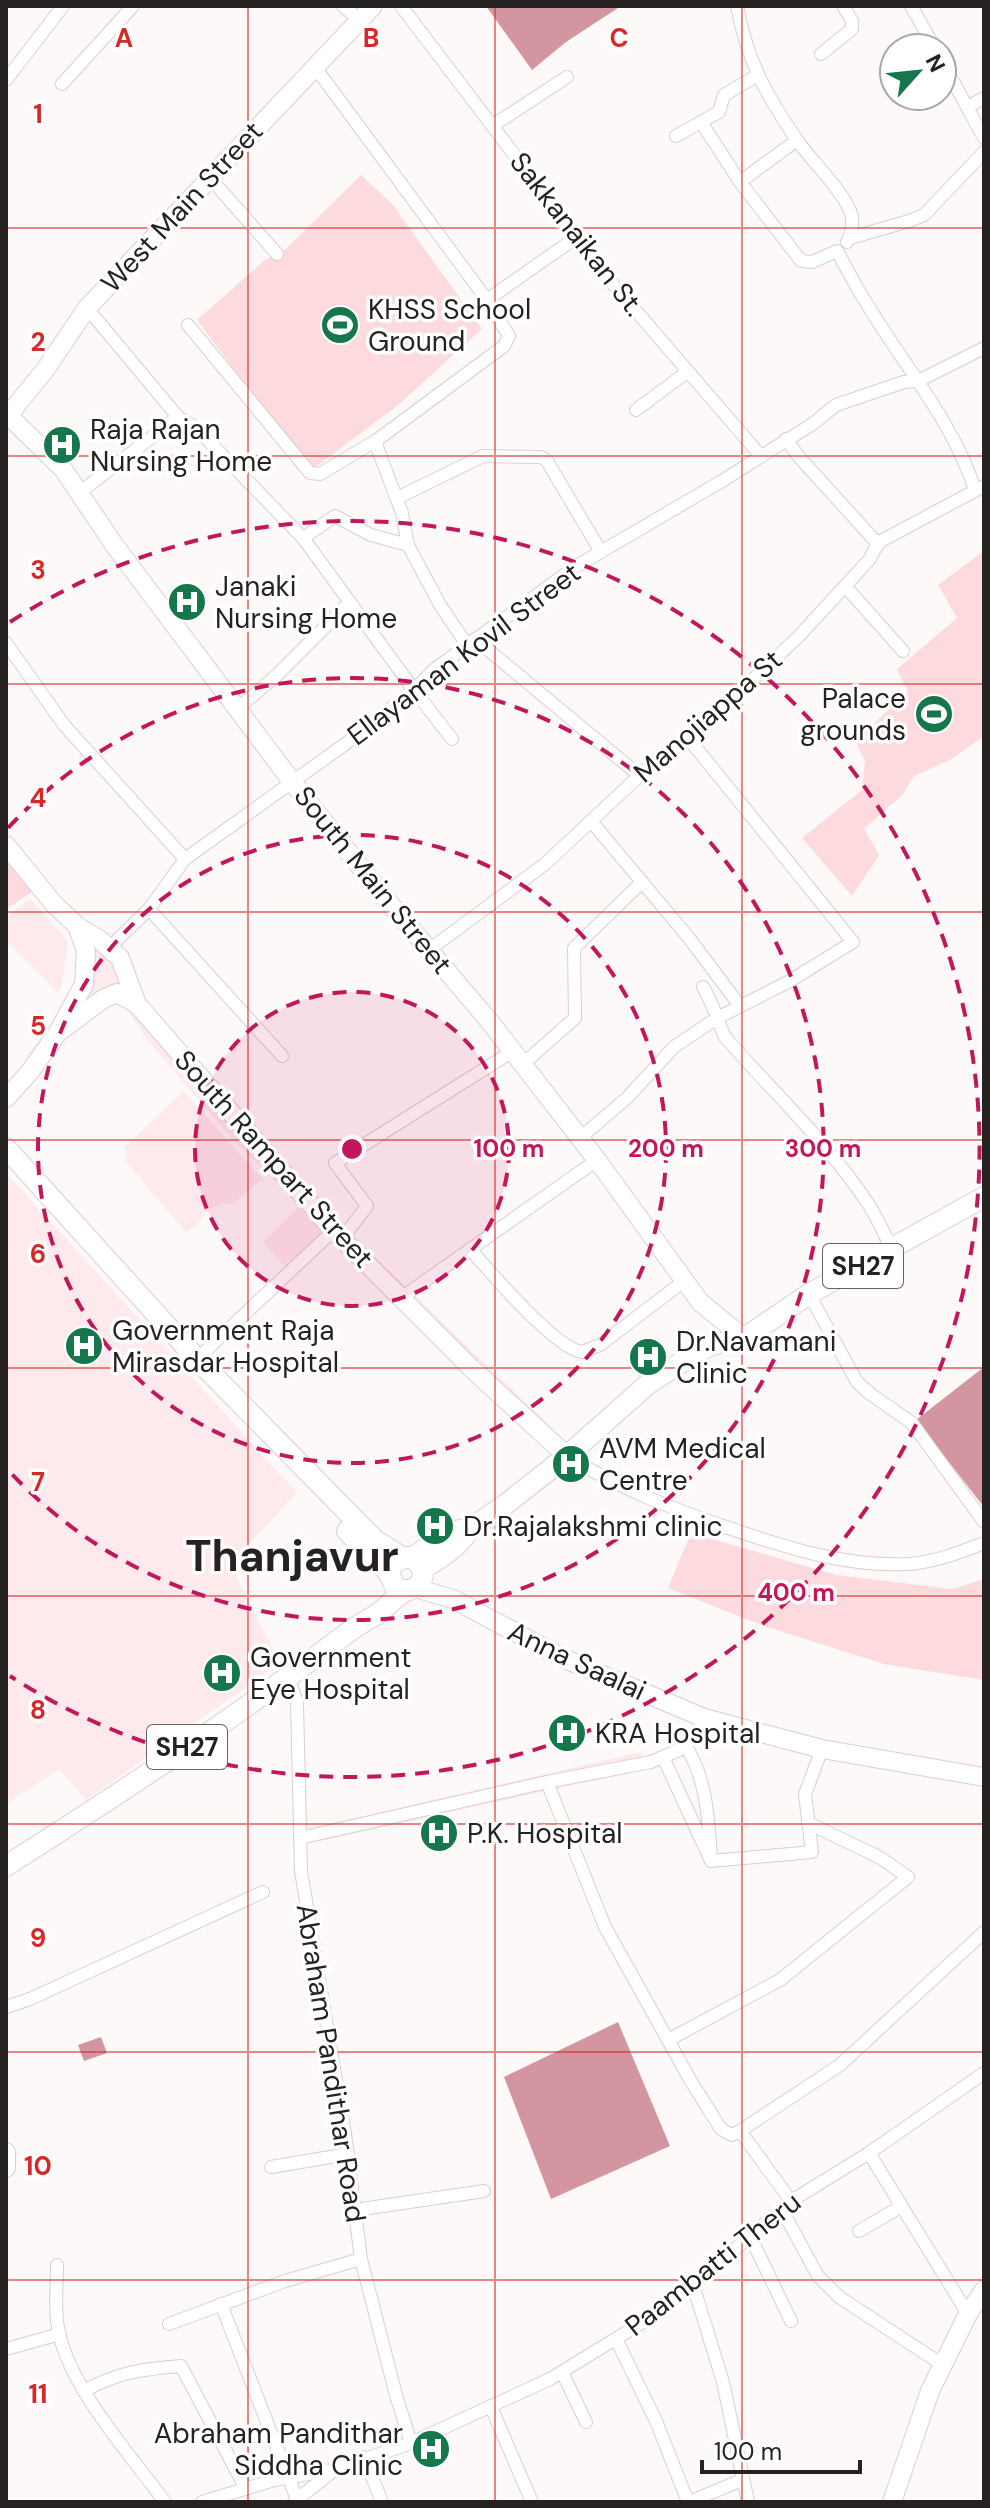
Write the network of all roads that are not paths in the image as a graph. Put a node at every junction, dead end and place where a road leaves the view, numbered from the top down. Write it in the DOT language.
graph roads {
  1 [pos="63,6"];
  2 [pos="133,6"];
  3 [pos="343,6"];
  4 [pos="401,6"];
  5 [pos="737,6"];
  6 [pos="843,6"];
  7 [pos="911,6"];
  8 [pos="366,13"];
  9 [pos="926,32"];
  10 [pos="821,54"];
  11 [pos="315,67"];
  12 [pos="758,75"];
  13 [pos="567,77"];
  14 [pos="6,80"];
  15 [pos="62,84"];
  16 [pos="958,90"];
  17 [pos="984,98"];
  18 [pos="967,107"];
  19 [pos="701,122"];
  20 [pos="492,126"];
  21 [pos="676,136"];
  22 [pos="984,138"];
  23 [pos="797,140"];
  24 [pos="984,152"];
  25 [pos="210,178"];
  26 [pos="740,182"];
  27 [pos="850,238"];
  28 [pos="574,239"];
  29 [pos="837,251"];
  30 [pos="277,254"];
  31 [pos="487,300"];
  32 [pos="87,308"];
  33 [pos="188,325"];
  34 [pos="984,348"];
  35 [pos="687,372"];
  36 [pos="924,378"];
  37 [pos="9,410"];
  38 [pos="636,410"];
  39 [pos="178,417"];
  40 [pos="377,440"];
  41 [pos="783,441"];
  42 [pos="760,455"];
  43 [pos="979,488"];
  44 [pos="79,493"];
  45 [pos="397,498"];
  46 [pos="303,538"];
  47 [pos="878,544"];
  48 [pos="408,545"];
  49 [pos="601,552"];
  50 [pos="845,586"];
  51 [pos="350,602"];
  52 [pos="471,642"];
  53 [pos="6,643"];
  54 [pos="903,651"];
  55 [pos="414,690"];
  56 [pos="238,708"];
  57 [pos="688,738"];
  58 [pos="452,739"];
  59 [pos="640,776"];
  60 [pos="293,783"];
  61 [pos="591,821"];
  62 [pos="6,845"];
  63 [pos="185,859"];
  64 [pos="642,882"];
  65 [pos="149,909"];
  66 [pos="77,926"];
  67 [pos="110,947"];
  68 [pos="429,950"];
  69 [pos="703,987"];
  70 [pos="137,1004"];
  71 [pos="740,1006"];
  72 [pos="717,1018"];
  73 [pos="57,1034"];
  74 [pos="282,1056"];
  75 [pos="518,1058"];
  76 [pos="6,1098"];
  77 [pos="580,1138"];
  78 [pos="6,1148"];
  79 [pos="597,1160"];
  80 [pos="6,1163"];
  81 [pos="984,1197"];
  82 [pos="338,1235"];
  83 [pos="470,1249"];
  84 [pos="892,1249"];
  85 [pos="684,1281"];
  86 [pos="809,1294"];
  87 [pos="401,1298"];
  88 [pos="744,1338"];
  89 [pos="197,1359"];
  90 [pos="567,1456"];
  91 [pos="984,1522"];
  92 [pos="984,1543"];
  93 [pos="407,1573"];
  94 [pos="289,1678"];
  95 [pos="704,1718"];
  96 [pos="685,1745"];
  97 [pos="822,1749"];
  98 [pos="663,1757"];
  99 [pos="984,1777"];
  100 [pos="547,1782"];
  101 [pos="808,1823"];
  102 [pos="300,1838"];
  103 [pos="711,1861"];
  104 [pos="6,1866"];
  105 [pos="263,1892"];
  106 [pos="984,1932"];
  107 [pos="6,2007"];
  108 [pos="668,2040"];
  109 [pos="984,2073"];
  110 [pos="740,2131"];
  111 [pos="6,2152"];
  112 [pos="869,2153"];
  113 [pos="348,2154"];
  114 [pos="271,2167"];
  115 [pos="6,2168"];
  116 [pos="484,2191"];
  117 [pos="786,2205"];
  118 [pos="902,2206"];
  119 [pos="355,2210"];
  120 [pos="859,2231"];
  121 [pos="750,2236"];
  122 [pos="361,2259"];
  123 [pos="57,2265"];
  124 [pos="693,2285"];
  125 [pos="983,2293"];
  126 [pos="221,2304"];
  127 [pos="968,2314"];
  128 [pos="791,2321"];
  129 [pos="169,2324"];
  130 [pos="60,2334"];
  131 [pos="616,2339"];
  132 [pos="6,2349"];
  133 [pos="943,2365"];
  134 [pos="562,2372"];
  135 [pos="84,2391"];
  136 [pos="491,2407"];
  137 [pos="586,2422"];
  138 [pos="411,2443"];
  139 [pos="364,2457"];
  140 [pos="337,2469"];
  141 [pos="287,2479"];
  142 [pos="742,2480"];
  143 [pos="246,2489"];
  144 [pos="297,2501"];
  145 [pos="165,2502"];
  146 [pos="202,2502"];
  147 [pos="382,2502"];
  148 [pos="532,2502"];
  149 [pos="688,2502"];
  150 [pos="748,2502"];
  151 [pos="892,2502"];
  1 -- 14 [label="street"];
  2 -- 15 [label="street"];
  3 -- 8 [label="street"];
  4 -- 20 [label="street, Sakkanaikan St."];
  5 -- 12 [label="street"];
  6 -- 10 [label="street"];
  7 -- 9 [label="street"];
  8 -- 11 [label="street, West Main Street"];
  11 -- 25 [label="street, West Main Street"];
  11 -- 31 [label="street"];
  12 -- 19 [label="street"];
  12 -- 23 [label="street"];
  13 -- 20 [label="street"];
  16 -- 18 [label="street"];
  17 -- 18 [label="street"];
  18 -- 22 [label="street"];
  19 -- 21 [label="street"];
  19 -- 26 [label="street"];
  20 -- 28 [label="street, Sakkanaikan St."];
  23 -- 26 [label="street"];
  23 -- 27 [label="street"];
  24 -- 27 [label="street"];
  25 -- 30 [label="street"];
  25 -- 32 [label="street, West Main Street"];
  26 -- 29 [label="street"];
  27 -- 29 [label="street"];
  28 -- 31 [label="street"];
  28 -- 35 [label="street, Sakkanaikan St."];
  29 -- 36 [label="street"];
  31 -- 40 [label="street"];
  32 -- 37 [label="street, West Main Street"];
  32 -- 39 [label="street"];
  33 -- 40 [label="street"];
  34 -- 36 [label="street, Ellayaman Kovil Street"];
  35 -- 38 [label="street"];
  35 -- 42 [label="street, Sakkanaikan St."];
  36 -- 41 [label="street, Ellayaman Kovil Street"];
  36 -- 43 [label="street"];
  37 -- 44 [label="street, South Main Street"];
  39 -- 44 [label="street"];
  39 -- 46 [label="street"];
  40 -- 45 [label="street"];
  41 -- 42 [label="street, Ellayaman Kovil Street"];
  41 -- 47 [label="street"];
  42 -- 49 [label="street, Ellayaman Kovil Street"];
  43 -- 47 [label="street, Manojiappa St"];
  44 -- 56 [label="street, South Main Street"];
  45 -- 48 [label="street"];
  45 -- 49 [label="street"];
  46 -- 48 [label="street"];
  46 -- 51 [label="street"];
  47 -- 50 [label="street, Manojiappa St"];
  48 -- 52 [label="street"];
  49 -- 52 [label="street, Ellayaman Kovil Street"];
  50 -- 54 [label="street"];
  50 -- 57 [label="street, Manojiappa St"];
  51 -- 55 [label="street"];
  51 -- 56 [label="street"];
  52 -- 55 [label="street, Ellayaman Kovil Street"];
  52 -- 59 [label="street"];
  53 -- 63 [label="street"];
  55 -- 58 [label="street"];
  55 -- 60 [label="street, Ellayaman Kovil Street"];
  56 -- 60 [label="street, South Main Street"];
  57 -- 59 [label="street, Manojiappa St"];
  57 -- 71 [label="street"];
  59 -- 61 [label="street, Manojiappa St"];
  60 -- 63 [label="street, Ellayaman Kovil Street"];
  60 -- 68 [label="street, South Main Street"];
  61 -- 64 [label="street"];
  61 -- 68 [label="street, Manojiappa St"];
  62 -- 66 [label="street, South Rampart Street"];
  63 -- 65 [label="street, Ellayaman Kovil Street"];
  64 -- 71 [label="street"];
  64 -- 75 [label="street"];
  65 -- 67 [label="street, Ellayaman Kovil Street"];
  65 -- 74 [label="street"];
  66 -- 67 [label="street, South Rampart Street"];
  66 -- 73 [label="street"];
  67 -- 70 [label="street, South Rampart Street"];
  68 -- 75 [label="street, South Main Street"];
  69 -- 72 [label="street"];
  70 -- 73 [label="street"];
  70 -- 82 [label="street, South Rampart Street"];
  71 -- 72 [label="street"];
  72 -- 77 [label="street"];
  72 -- 84 [label="street"];
  73 -- 76 [label="street"];
  75 -- 77 [label="street, South Main Street"];
  75 -- 82 [label="street"];
  77 -- 79 [label="street, South Main Street"];
  78 -- 89 [label="main road"];
  79 -- 83 [label="street"];
  79 -- 85 [label="street, South Main Street"];
  80 -- 93 [label="main road"];
  81 -- 84 [label="main road, SH27"];
  82 -- 87 [label="street, South Rampart Street"];
  82 -- 89 [label="street"];
  83 -- 85 [label="street"];
  83 -- 87 [label="street"];
  84 -- 86 [label="main road, SH27"];
  85 -- 88 [label="street, South Main Street"];
  86 -- 88 [label="main road, SH27"];
  86 -- 91 [label="street"];
  87 -- 90 [label="street, South Rampart Street"];
  88 -- 90 [label="main road, SH27"];
  89 -- 93 [label="main road"];
  90 -- 92 [label="street"];
  90 -- 93 [label="main road, SH27"];
  93 -- 94 [label="main road, SH27"];
  93 -- 95 [label="street, Anna Saalai"];
  94 -- 102 [label="street, Abraham Pandithar Road"];
  94 -- 104 [label="main road, SH27"];
  95 -- 96 [label="street"];
  95 -- 97 [label="street, Anna Saalai"];
  96 -- 98 [label="street"];
  96 -- 103 [label="street"];
  97 -- 99 [label="street, Anna Saalai"];
  97 -- 101 [label="street"];
  98 -- 100 [label="street"];
  98 -- 103 [label="street"];
  100 -- 102 [label="street"];
  100 -- 108 [label="street"];
  101 -- 103 [label="street"];
  101 -- 108 [label="street"];
  102 -- 113 [label="street, Abraham Pandithar Road"];
  105 -- 107 [label="street"];
  106 -- 110 [label="street"];
  108 -- 110 [label="street"];
  109 -- 112 [label="street, Paambatti Theru"];
  110 -- 117 [label="street"];
  111 -- 115 [label="street"];
  112 -- 117 [label="street, Paambatti Theru"];
  112 -- 118 [label="street"];
  113 -- 114 [label="street"];
  113 -- 119 [label="street, Abraham Pandithar Road"];
  116 -- 119 [label="street"];
  117 -- 121 [label="street, Paambatti Theru"];
  117 -- 133 [label="street"];
  118 -- 120 [label="street"];
  118 -- 127 [label="street"];
  119 -- 122 [label="street, Abraham Pandithar Road"];
  121 -- 124 [label="street, Paambatti Theru"];
  121 -- 128 [label="street"];
  122 -- 126 [label="street"];
  122 -- 138 [label="street, Abraham Pandithar Road"];
  123 -- 130 [label="street"];
  124 -- 131 [label="street, Paambatti Theru"];
  124 -- 142 [label="street"];
  125 -- 127 [label="street"];
  126 -- 129 [label="street"];
  126 -- 141 [label="street"];
  127 -- 133 [label="street"];
  130 -- 132 [label="street"];
  130 -- 135 [label="street"];
  131 -- 134 [label="street, Paambatti Theru"];
  131 -- 149 [label="street"];
  133 -- 151 [label="street"];
  134 -- 136 [label="street, Paambatti Theru"];
  134 -- 137 [label="street"];
  135 -- 143 [label="street"];
  135 -- 145 [label="street"];
  136 -- 138 [label="street, Paambatti Theru"];
  136 -- 148 [label="street"];
  138 -- 139 [label="street, Paambatti Theru"];
  139 -- 140 [label="street, Paambatti Theru"];
  139 -- 147 [label="street"];
  140 -- 141 [label="street, Paambatti Theru"];
  140 -- 144 [label="street"];
  141 -- 143 [label="street, Paambatti Theru"];
  141 -- 144 [label="street"];
  142 -- 149 [label="street"];
  142 -- 150 [label="street"];
  143 -- 146 [label="street, Paambatti Theru"];
}
